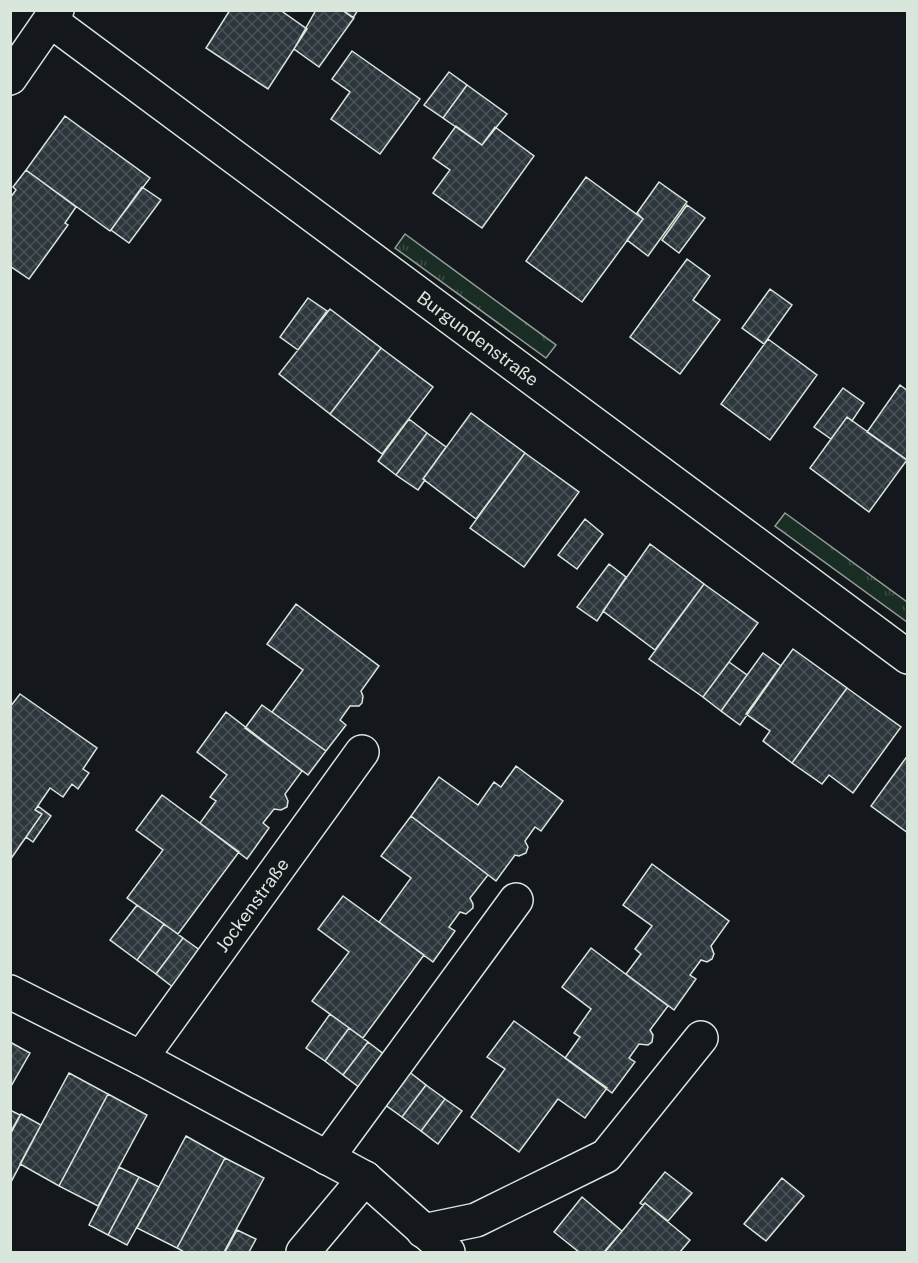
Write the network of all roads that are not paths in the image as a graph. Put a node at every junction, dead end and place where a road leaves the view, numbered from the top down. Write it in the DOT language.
graph roads {
  1 [pos="54,16"];
  2 [pos="10,78"];
  3 [pos="908,657"];
  4 [pos="362,752"];
  5 [pos="516,900"];
  6 [pos="10,992"];
  7 [pos="701,1038"];
  8 [pos="141,1058"];
  9 [pos="327,1158"];
  10 [pos="365,1178"];
  11 [pos="423,1231"];
  12 [pos="303,1252"];
  13 [pos="448,1252"];
  1 -- 2 [label="street"];
  1 -- 3 [label="street, Burgundenstraße"];
  4 -- 8 [label="street, Jockenstraße"];
  5 -- 9 [label="street"];
  6 -- 8 [label="street"];
  7 -- 11 [label="street"];
  8 -- 9 [label="street"];
  9 -- 10 [label="street"];
  10 -- 11 [label="street"];
  10 -- 12 [label="street"];
  11 -- 13 [label="street"];
}
